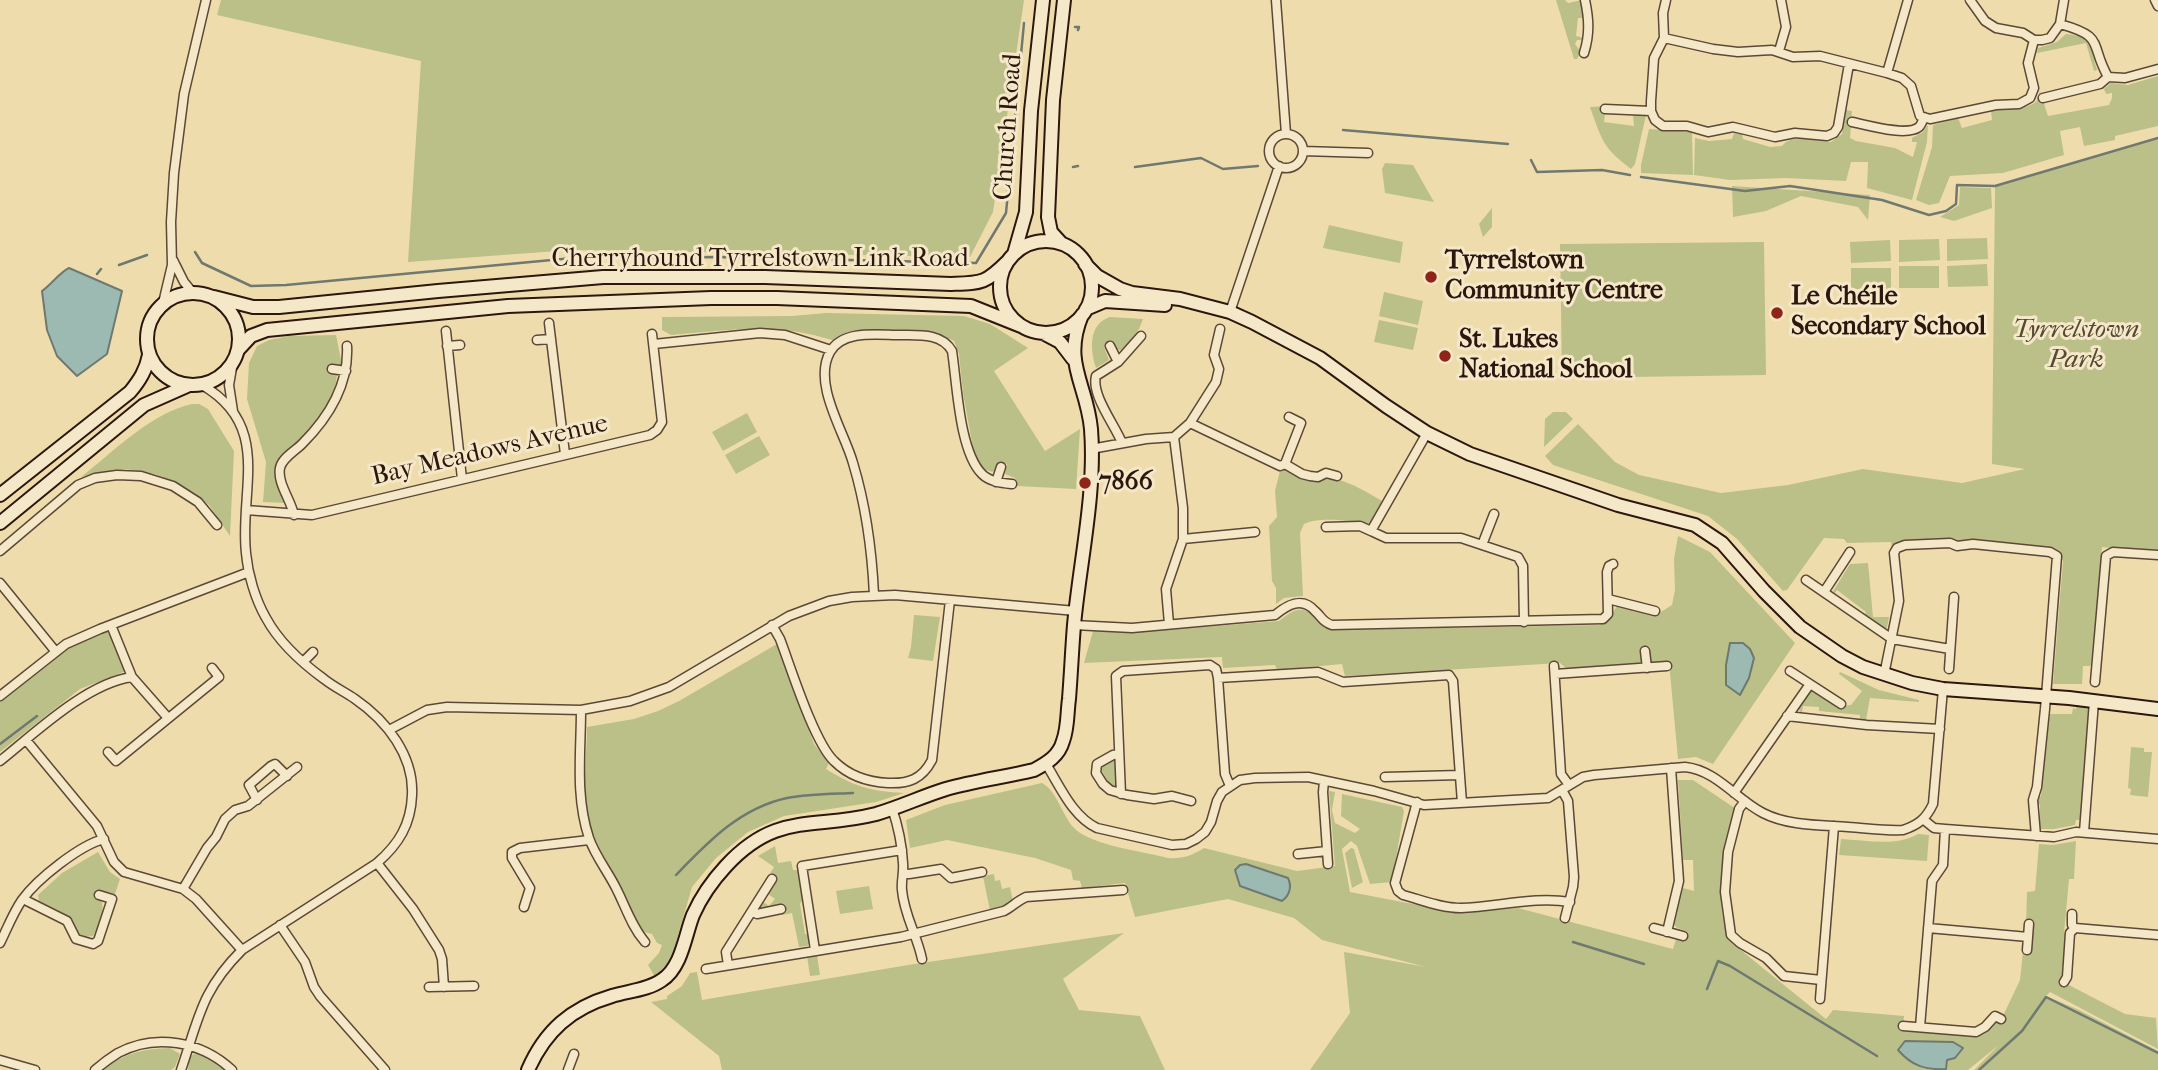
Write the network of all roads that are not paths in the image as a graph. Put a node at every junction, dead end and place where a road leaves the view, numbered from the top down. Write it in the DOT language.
graph roads {
  1 [pos="206,0"];
  2 [pos="1043,0"];
  3 [pos="1064,0"];
  4 [pos="1276,0"];
  5 [pos="1585,0"];
  6 [pos="1666,0"];
  7 [pos="1781,0"];
  8 [pos="1908,0"];
  9 [pos="1970,0"];
  10 [pos="2064,0"];
  11 [pos="2155,0"];
  12 [pos="2158,6"];
  13 [pos="2060,24"];
  14 [pos="1664,38"];
  15 [pos="2034,40"];
  16 [pos="1779,51"];
  17 [pos="1584,53"];
  18 [pos="1849,64"];
  19 [pos="2158,69"];
  20 [pos="1886,73"];
  21 [pos="2108,77"];
  22 [pos="2043,98"];
  23 [pos="1605,109"];
  24 [pos="1651,111"];
  25 [pos="1924,117"];
  26 [pos="1852,122"];
  27 [pos="1286,134"];
  28 [pos="1303,151"];
  29 [pos="1368,153"];
  30 [pos="1279,166"];
  31 [pos="1062,244"];
  32 [pos="172,253"];
  33 [pos="1010,259"];
  34 [pos="1085,264"];
  35 [pos="193,293"];
  36 [pos="214,297"];
  37 [pos="163,303"];
  38 [pos="1203,306"];
  39 [pos="1084,312"];
  40 [pos="1230,312"];
  41 [pos="549,323"];
  42 [pos="1021,326"];
  43 [pos="1220,330"];
  44 [pos="446,331"];
  45 [pos="1042,333"];
  46 [pos="652,334"];
  47 [pos="1142,336"];
  48 [pos="551,339"];
  49 [pos="537,340"];
  50 [pos="654,344"];
  51 [pos="460,345"];
  52 [pos="347,346"];
  53 [pos="447,346"];
  54 [pos="1110,346"];
  55 [pos="831,350"];
  56 [pos="149,355"];
  57 [pos="236,356"];
  58 [pos="1074,360"];
  59 [pos="1118,362"];
  60 [pos="332,369"];
  61 [pos="346,371"];
  62 [pos="202,385"];
  63 [pos="187,386"];
  64 [pos="233,411"];
  65 [pos="1289,417"];
  66 [pos="1190,423"];
  67 [pos="1427,433"];
  68 [pos="1174,437"];
  69 [pos="1122,443"];
  70 [pos="1091,449"];
  71 [pos="565,454"];
  72 [pos="1285,464"];
  73 [pos="1000,467"];
  74 [pos="1337,476"];
  75 [pos="462,478"];
  76 [pos="996,482"];
  77 [pos="1012,484"];
  78 [pos="0,495"];
  79 [pos="246,510"];
  80 [pos="1494,514"];
  81 [pos="294,515"];
  82 [pos="0,523"];
  83 [pos="217,525"];
  84 [pos="1326,527"];
  85 [pos="1371,531"];
  86 [pos="1255,532"];
  87 [pos="1183,539"];
  88 [pos="1482,545"];
  89 [pos="0,551"];
  90 [pos="1850,552"];
  91 [pos="2158,555"];
  92 [pos="1613,564"];
  93 [pos="249,572"];
  94 [pos="1805,580"];
  95 [pos="0,583"];
  96 [pos="1824,592"];
  97 [pos="874,595"];
  98 [pos="1954,597"];
  99 [pos="1608,599"];
  100 [pos="950,600"];
  101 [pos="1076,611"];
  102 [pos="1655,611"];
  103 [pos="1524,622"];
  104 [pos="1169,624"];
  105 [pos="111,625"];
  106 [pos="772,625"];
  107 [pos="1074,625"];
  108 [pos="1892,639"];
  109 [pos="1950,649"];
  110 [pos="1645,651"];
  111 [pos="55,652"];
  112 [pos="313,652"];
  113 [pos="303,662"];
  114 [pos="1667,666"];
  115 [pos="212,668"];
  116 [pos="1647,668"];
  117 [pos="1949,669"];
  118 [pos="1790,671"];
  119 [pos="1884,675"];
  120 [pos="132,677"];
  121 [pos="1219,678"];
  122 [pos="2095,682"];
  123 [pos="1810,684"];
  124 [pos="1943,689"];
  125 [pos="0,696"];
  126 [pos="2046,697"];
  127 [pos="2094,701"];
  128 [pos="1840,704"];
  129 [pos="2158,709"];
  130 [pos="581,710"];
  131 [pos="1787,716"];
  132 [pos="168,718"];
  133 [pos="1940,729"];
  134 [pos="389,730"];
  135 [pos="26,740"];
  136 [pos="108,752"];
  137 [pos="1119,754"];
  138 [pos="0,761"];
  139 [pos="1046,764"];
  140 [pos="297,767"];
  141 [pos="1671,768"];
  142 [pos="1460,775"];
  143 [pos="287,776"];
  144 [pos="1385,777"];
  145 [pos="1324,781"];
  146 [pos="1230,786"];
  147 [pos="1565,788"];
  148 [pos="1734,793"];
  149 [pos="1121,794"];
  150 [pos="257,800"];
  151 [pos="1191,801"];
  152 [pos="1745,801"];
  153 [pos="1416,803"];
  154 [pos="1462,803"];
  155 [pos="892,808"];
  156 [pos="1924,820"];
  157 [pos="1834,826"];
  158 [pos="1945,829"];
  159 [pos="2084,832"];
  160 [pos="2036,836"];
  161 [pos="104,839"];
  162 [pos="2158,839"];
  163 [pos="589,841"];
  164 [pos="902,850"];
  165 [pos="1327,851"];
  166 [pos="1298,854"];
  167 [pos="377,863"];
  168 [pos="1328,864"];
  169 [pos="982,872"];
  170 [pos="903,873"];
  171 [pos="772,879"];
  172 [pos="183,889"];
  173 [pos="1124,890"];
  174 [pos="99,895"];
  175 [pos="23,900"];
  176 [pos="1570,902"];
  177 [pos="524,907"];
  178 [pos="781,909"];
  179 [pos="752,912"];
  180 [pos="2072,914"];
  181 [pos="1565,918"];
  182 [pos="2029,924"];
  183 [pos="280,925"];
  184 [pos="1654,928"];
  185 [pos="1928,928"];
  186 [pos="2075,928"];
  187 [pos="1667,932"];
  188 [pos="914,933"];
  189 [pos="1683,936"];
  190 [pos="2158,936"];
  191 [pos="2028,937"];
  192 [pos="645,942"];
  193 [pos="0,943"];
  194 [pos="242,950"];
  195 [pos="815,950"];
  196 [pos="2027,950"];
  197 [pos="922,959"];
  198 [pos="728,965"];
  199 [pos="706,968"];
  200 [pos="1821,980"];
  201 [pos="2064,982"];
  202 [pos="474,986"];
  203 [pos="429,987"];
  204 [pos="444,987"];
  205 [pos="1820,999"];
  206 [pos="2001,1019"];
  207 [pos="1903,1026"];
  208 [pos="1920,1027"];
  209 [pos="189,1046"];
  210 [pos="574,1054"];
  211 [pos="0,1060"];
  212 [pos="35,1070"];
  213 [pos="95,1070"];
  214 [pos="181,1070"];
  215 [pos="232,1070"];
  216 [pos="385,1070"];
  217 [pos="528,1070"];
  218 [pos="568,1070"];
  1 -- 32 [label="street"];
  2 -- 33 [label="street, Church Road"];
  3 -- 31 [label="street, Church Road"];
  4 -- 27 [label="street"];
  5 -- 17 [label="street"];
  6 -- 14 [label="street"];
  7 -- 16 [label="street"];
  8 -- 20 [label="street"];
  9 -- 15 [label="street"];
  10 -- 13 [label="street"];
  11 -- 12 [label="street"];
  13 -- 15 [label="street"];
  13 -- 21 [label="street"];
  14 -- 16 [label="street"];
  14 -- 24 [label="street"];
  15 -- 25 [label="street"];
  16 -- 18 [label="street"];
  18 -- 20 [label="street"];
  18 -- 24 [label="street"];
  19 -- 21 [label="street"];
  20 -- 25 [label="street"];
  21 -- 22 [label="street"];
  23 -- 24 [label="street"];
  25 -- 26 [label="street"];
  27 -- 28 [label="street"];
  27 -- 30 [label="street"];
  28 -- 29 [label="street"];
  28 -- 30 [label="street"];
  30 -- 40 [label="street"];
  31 -- 33 [label="street"];
  31 -- 34 [label="street"];
  32 -- 35 [label="street"];
  32 -- 37 [label="street"];
  33 -- 36 [label="street, Cherryhound Tyrrelstown Link Road"];
  33 -- 42 [label="street"];
  34 -- 38 [label="street"];
  34 -- 39 [label="street"];
  35 -- 36 [label="street"];
  35 -- 37 [label="street"];
  36 -- 57 [label="street"];
  37 -- 56 [label="street"];
  38 -- 39 [label="street"];
  38 -- 40 [label="street"];
  39 -- 45 [label="street"];
  39 -- 58 [label="street"];
  40 -- 67 [label="street"];
  41 -- 48 [label="street"];
  42 -- 45 [label="street"];
  42 -- 57 [label="street, Cherryhound Tyrrelstown Link Road"];
  43 -- 66 [label="street"];
  44 -- 53 [label="street"];
  45 -- 58 [label="street"];
  46 -- 50 [label="street, Bay Meadows Avenue"];
  47 -- 59 [label="street"];
  48 -- 49 [label="street"];
  48 -- 71 [label="street"];
  50 -- 55 [label="street"];
  50 -- 71 [label="street, Bay Meadows Avenue"];
  51 -- 53 [label="street"];
  52 -- 61 [label="street"];
  53 -- 75 [label="street"];
  54 -- 59 [label="street"];
  55 -- 76 [label="street"];
  55 -- 97 [label="street"];
  56 -- 63 [label="street"];
  56 -- 78 [label="street"];
  57 -- 62 [label="street"];
  57 -- 64 [label="street"];
  58 -- 70 [label="street"];
  59 -- 69 [label="street"];
  60 -- 61 [label="street"];
  61 -- 81 [label="street"];
  62 -- 63 [label="street"];
  62 -- 64 [label="street"];
  63 -- 82 [label="street"];
  64 -- 79 [label="street"];
  65 -- 72 [label="street"];
  66 -- 68 [label="street"];
  66 -- 72 [label="street"];
  67 -- 85 [label="street"];
  67 -- 119 [label="street"];
  68 -- 69 [label="street"];
  68 -- 87 [label="street"];
  69 -- 70 [label="street"];
  70 -- 101 [label="street"];
  71 -- 75 [label="street, Bay Meadows Avenue"];
  72 -- 74 [label="street"];
  73 -- 76 [label="street"];
  75 -- 81 [label="street, Bay Meadows Avenue"];
  76 -- 77 [label="street"];
  79 -- 81 [label="street, Bay Meadows Avenue"];
  79 -- 93 [label="street"];
  80 -- 88 [label="street"];
  83 -- 89 [label="street"];
  84 -- 85 [label="street"];
  85 -- 88 [label="street"];
  86 -- 87 [label="street"];
  87 -- 104 [label="street"];
  88 -- 103 [label="street"];
  90 -- 96 [label="street"];
  91 -- 122 [label="street"];
  92 -- 99 [label="street"];
  93 -- 105 [label="street"];
  93 -- 113 [label="street"];
  94 -- 96 [label="street"];
  95 -- 111 [label="street"];
  96 -- 108 [label="street"];
  97 -- 100 [label="street"];
  97 -- 106 [label="street"];
  98 -- 109 [label="street"];
  99 -- 102 [label="street"];
  99 -- 103 [label="street"];
  100 -- 101 [label="street"];
  100 -- 106 [label="street"];
  101 -- 107 [label="street"];
  103 -- 104 [label="street"];
  104 -- 107 [label="street"];
  105 -- 111 [label="street"];
  105 -- 120 [label="street"];
  106 -- 130 [label="street"];
  107 -- 139 [label="street"];
  108 -- 109 [label="street"];
  108 -- 119 [label="street"];
  108 -- 126 [label="street"];
  109 -- 117 [label="street"];
  110 -- 116 [label="street"];
  111 -- 125 [label="street"];
  112 -- 113 [label="street"];
  113 -- 134 [label="street"];
  114 -- 116 [label="street"];
  115 -- 132 [label="street"];
  116 -- 147 [label="street"];
  118 -- 123 [label="street"];
  119 -- 124 [label="street"];
  120 -- 132 [label="street"];
  120 -- 135 [label="street"];
  121 -- 137 [label="street"];
  121 -- 142 [label="street"];
  121 -- 146 [label="street"];
  123 -- 128 [label="street"];
  123 -- 131 [label="street"];
  124 -- 126 [label="street"];
  124 -- 133 [label="street"];
  126 -- 127 [label="street"];
  126 -- 160 [label="street"];
  127 -- 129 [label="street"];
  127 -- 159 [label="street"];
  130 -- 134 [label="street"];
  130 -- 163 [label="street"];
  131 -- 133 [label="street"];
  131 -- 148 [label="street"];
  132 -- 136 [label="street"];
  133 -- 156 [label="street"];
  134 -- 167 [label="street"];
  135 -- 138 [label="street"];
  135 -- 161 [label="street"];
  137 -- 149 [label="street"];
  137 -- 149 [label="street"];
  139 -- 146 [label="street"];
  139 -- 155 [label="street"];
  140 -- 143 [label="street"];
  141 -- 147 [label="street"];
  141 -- 148 [label="street"];
  141 -- 187 [label="street"];
  142 -- 144 [label="street"];
  142 -- 154 [label="street"];
  143 -- 150 [label="street"];
  143 -- 150 [label="street"];
  145 -- 146 [label="street"];
  145 -- 153 [label="street"];
  145 -- 165 [label="street"];
  147 -- 154 [label="street"];
  147 -- 176 [label="street"];
  148 -- 152 [label="street"];
  149 -- 151 [label="street"];
  150 -- 172 [label="street"];
  152 -- 157 [label="street"];
  152 -- 200 [label="street"];
  153 -- 154 [label="street"];
  153 -- 176 [label="street"];
  155 -- 164 [label="street"];
  155 -- 217 [label="street"];
  156 -- 157 [label="street"];
  156 -- 158 [label="street"];
  157 -- 200 [label="street"];
  158 -- 160 [label="street"];
  158 -- 185 [label="street"];
  159 -- 160 [label="street"];
  159 -- 162 [label="street"];
  161 -- 172 [label="street"];
  161 -- 175 [label="street"];
  163 -- 177 [label="street"];
  163 -- 192 [label="street"];
  164 -- 170 [label="street"];
  164 -- 195 [label="street"];
  165 -- 166 [label="street"];
  165 -- 168 [label="street"];
  167 -- 183 [label="street"];
  167 -- 204 [label="street"];
  169 -- 170 [label="street"];
  170 -- 188 [label="street"];
  171 -- 179 [label="street"];
  172 -- 194 [label="street"];
  173 -- 188 [label="street"];
  174 -- 175 [label="street"];
  175 -- 193 [label="street"];
  176 -- 181 [label="street"];
  178 -- 179 [label="street"];
  179 -- 198 [label="street"];
  180 -- 186 [label="street"];
  182 -- 191 [label="street"];
  183 -- 194 [label="street"];
  183 -- 216 [label="street"];
  184 -- 187 [label="street"];
  185 -- 191 [label="street"];
  185 -- 208 [label="street"];
  186 -- 190 [label="street"];
  186 -- 201 [label="street"];
  187 -- 189 [label="street"];
  188 -- 195 [label="street"];
  188 -- 197 [label="street"];
  191 -- 196 [label="street"];
  194 -- 209 [label="street"];
  195 -- 198 [label="street"];
  198 -- 199 [label="street"];
  200 -- 205 [label="street"];
  202 -- 204 [label="street"];
  203 -- 204 [label="street"];
  206 -- 208 [label="street"];
  207 -- 208 [label="street"];
  209 -- 213 [label="street"];
  209 -- 214 [label="street"];
  209 -- 215 [label="street"];
  210 -- 218 [label="street"];
  211 -- 212 [label="street"];
}
